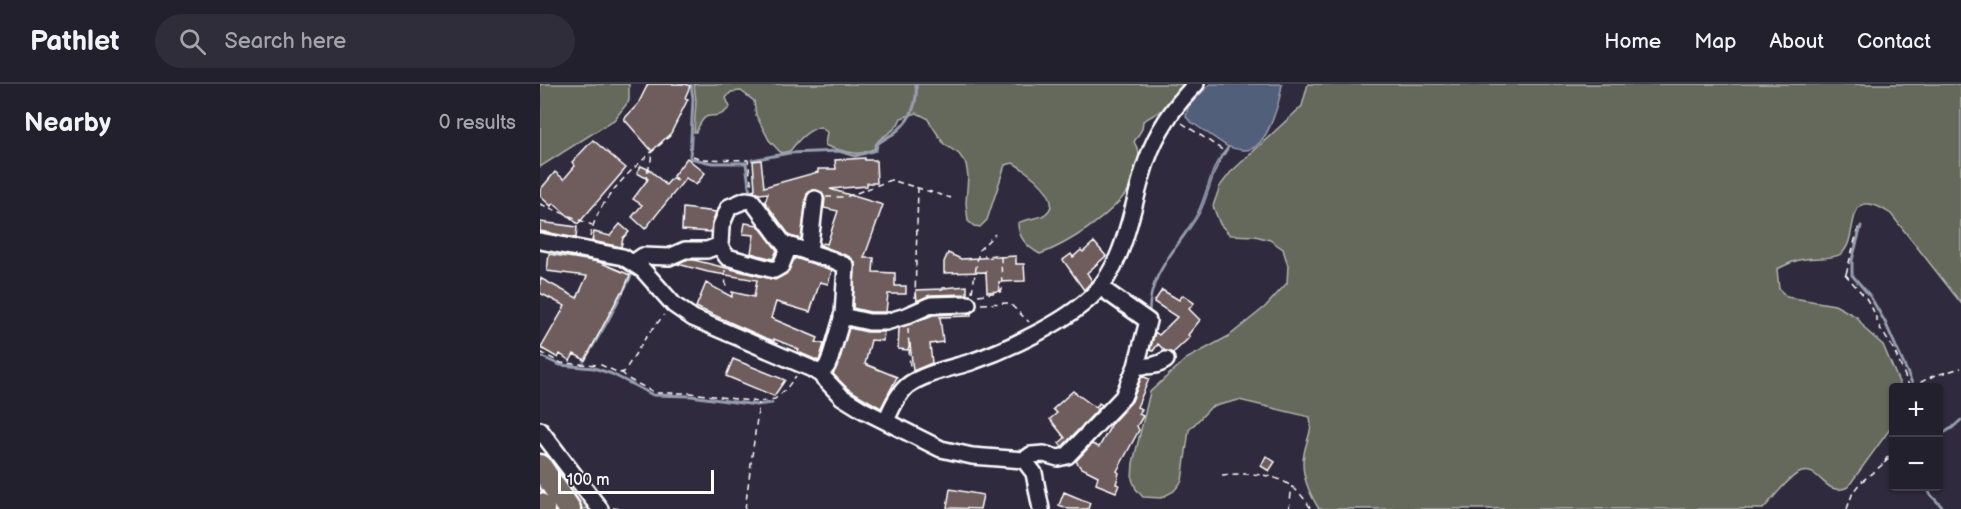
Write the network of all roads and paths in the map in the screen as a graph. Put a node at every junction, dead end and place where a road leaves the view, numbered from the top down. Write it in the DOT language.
graph roads {
  1 [pos="1196,84"];
  2 [pos="1171,114"];
  3 [pos="671,135"];
  4 [pos="1224,151"];
  5 [pos="651,154"];
  6 [pos="693,156"];
  7 [pos="646,182"];
  8 [pos="918,188"];
  9 [pos="951,198"];
  10 [pos="815,199"];
  11 [pos="752,201"];
  12 [pos="540,204"];
  13 [pos="593,225"];
  14 [pos="1859,225"];
  15 [pos="995,234"];
  16 [pos="540,241"];
  17 [pos="589,241"];
  18 [pos="720,245"];
  19 [pos="789,246"];
  20 [pos="809,253"];
  21 [pos="984,256"];
  22 [pos="633,264"];
  23 [pos="1100,287"];
  24 [pos="969,300"];
  25 [pos="674,305"];
  26 [pos="912,314"];
  27 [pos="842,316"];
  28 [pos="1040,331"];
  29 [pos="540,352"];
  30 [pos="1166,360"];
  31 [pos="803,365"];
  32 [pos="1136,366"];
  33 [pos="1961,368"];
  34 [pos="621,372"];
  35 [pos="820,374"];
  36 [pos="912,383"];
  37 [pos="1908,383"];
  38 [pos="1918,383"];
  39 [pos="759,404"];
  40 [pos="886,421"];
  41 [pos="540,430"];
  42 [pos="1889,454"];
  43 [pos="1023,460"];
  44 [pos="1889,461"];
  45 [pos="1883,463"];
  46 [pos="540,466"];
  47 [pos="1222,475"];
  48 [pos="1292,485"];
  49 [pos="569,509"];
  50 [pos="600,509"];
  51 [pos="745,509"];
  52 [pos="1041,509"];
  53 [pos="1289,509"];
  54 [pos="1311,509"];
  55 [pos="1847,509"];
  1 -- 2 [label="street"];
  2 -- 4 [label="path"];
  2 -- 23 [label="street"];
  3 -- 5 [label="path"];
  5 -- 7 [label="path"];
  5 -- 13 [label="path"];
  6 -- 11 [label="path"];
  8 -- 9 [label="path"];
  8 -- 10 [label="path"];
  8 -- 26 [label="path"];
  10 -- 20 [label="street"];
  11 -- 18 [label="street"];
  11 -- 19 [label="street"];
  12 -- 13 [label="path"];
  13 -- 17 [label="path"];
  14 -- 37 [label="path"];
  15 -- 24 [label="path"];
  16 -- 22 [label="street"];
  18 -- 19 [label="street"];
  18 -- 22 [label="street"];
  19 -- 20 [label="street"];
  20 -- 27 [label="street"];
  21 -- 24 [label="path"];
  22 -- 25 [label="street"];
  23 -- 28 [label="street"];
  23 -- 32 [label="street"];
  24 -- 26 [label="street"];
  24 -- 28 [label="path"];
  25 -- 31 [label="street"];
  25 -- 34 [label="path"];
  26 -- 27 [label="street"];
  26 -- 36 [label="path"];
  27 -- 35 [label="street"];
  28 -- 36 [label="street"];
  29 -- 34 [label="path"];
  30 -- 32 [label="street"];
  31 -- 35 [label="street"];
  31 -- 39 [label="path"];
  32 -- 43 [label="street"];
  33 -- 38 [label="path"];
  34 -- 39 [label="path"];
  35 -- 40 [label="street"];
  36 -- 40 [label="street"];
  39 -- 51 [label="path"];
  40 -- 43 [label="street"];
  41 -- 50 [label="street"];
  42 -- 45 [label="path"];
  43 -- 52 [label="street"];
  44 -- 45 [label="path"];
  45 -- 55 [label="path"];
  46 -- 49 [label="highway"];
  47 -- 48 [label="path"];
  48 -- 53 [label="path"];
  48 -- 54 [label="path"];
}
